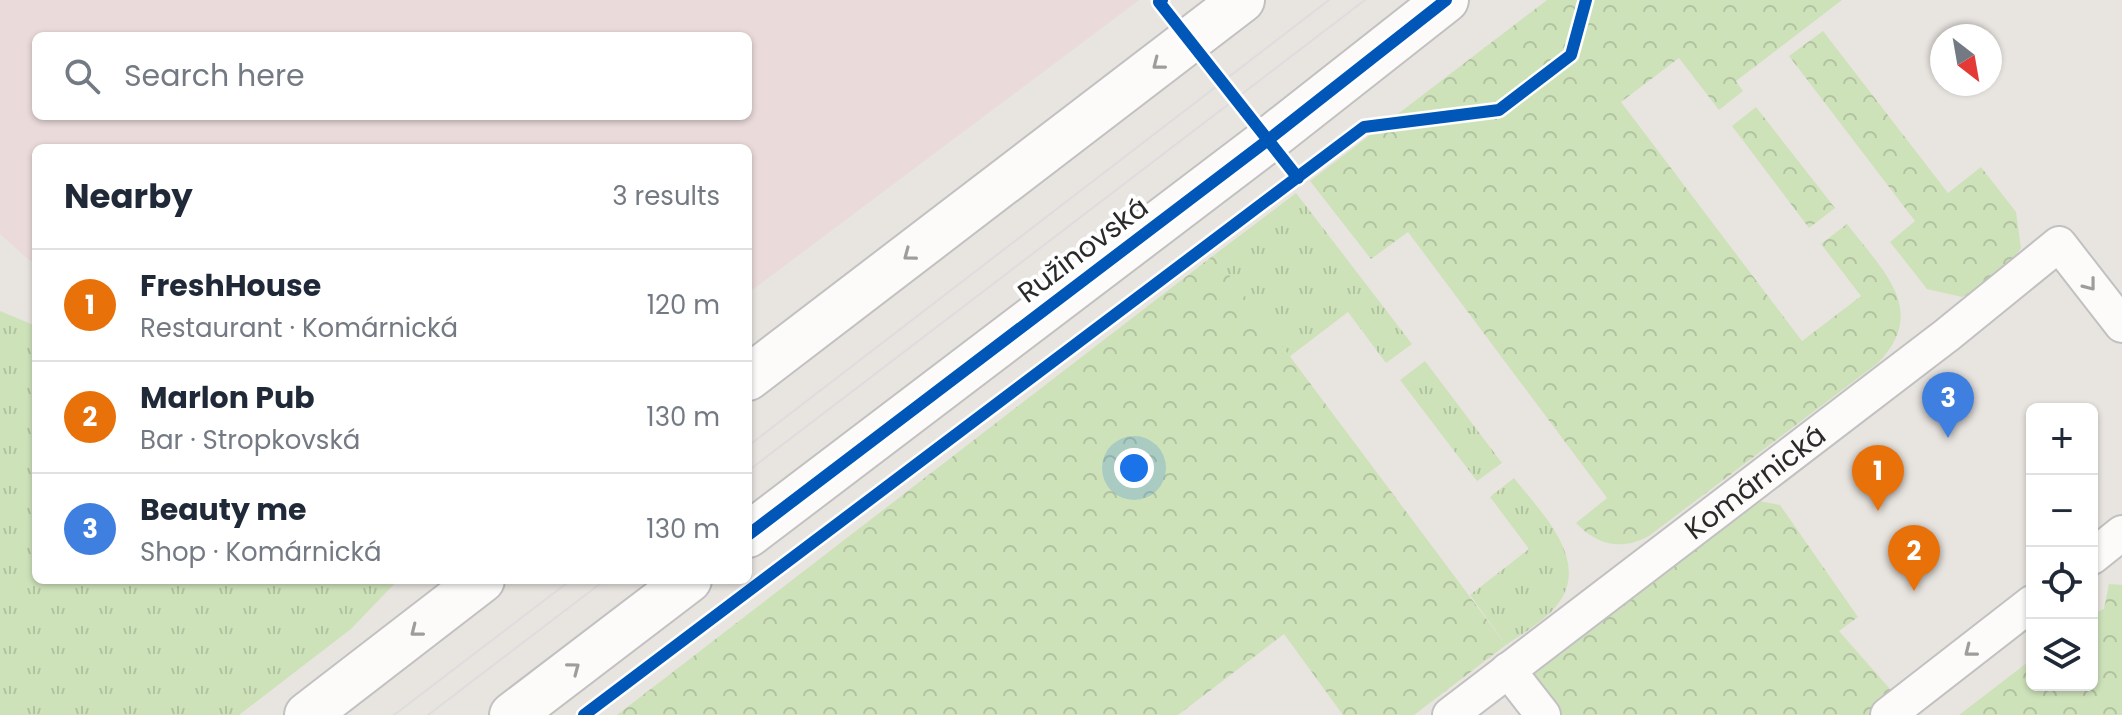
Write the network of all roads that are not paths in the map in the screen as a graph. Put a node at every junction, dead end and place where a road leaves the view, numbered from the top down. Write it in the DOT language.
graph roads {
  1 [pos="1242,0"];
  2 [pos="1446,0"];
  3 [pos="2122,325"];
  4 [pos="752,375"];
  5 [pos="752,532"];
  6 [pos="2122,533"];
  7 [pos="2098,552"];
  8 [pos="477,584"];
  9 [pos="684,584"];
  10 [pos="2026,608"];
  11 [pos="1508,670"];
  12 [pos="307,715"];
  13 [pos="512,715"];
  14 [pos="1450,715"];
  15 [pos="1543,715"];
  16 [pos="1888,715"];
  1 -- 4 [label="street, one-way"];
  2 -- 5 [label="street, Ružinovská"];
  11 -- 3 [label="street, Komárnická, one-way"];
  6 -- 7 [label="street"];
  8 -- 12 [label="street, one-way"];
  13 -- 9 [label="street, one-way"];
  10 -- 16 [label="street, one-way"];
  11 -- 14 [label="street, Komárnická"];
  11 -- 15 [label="street"];
}
